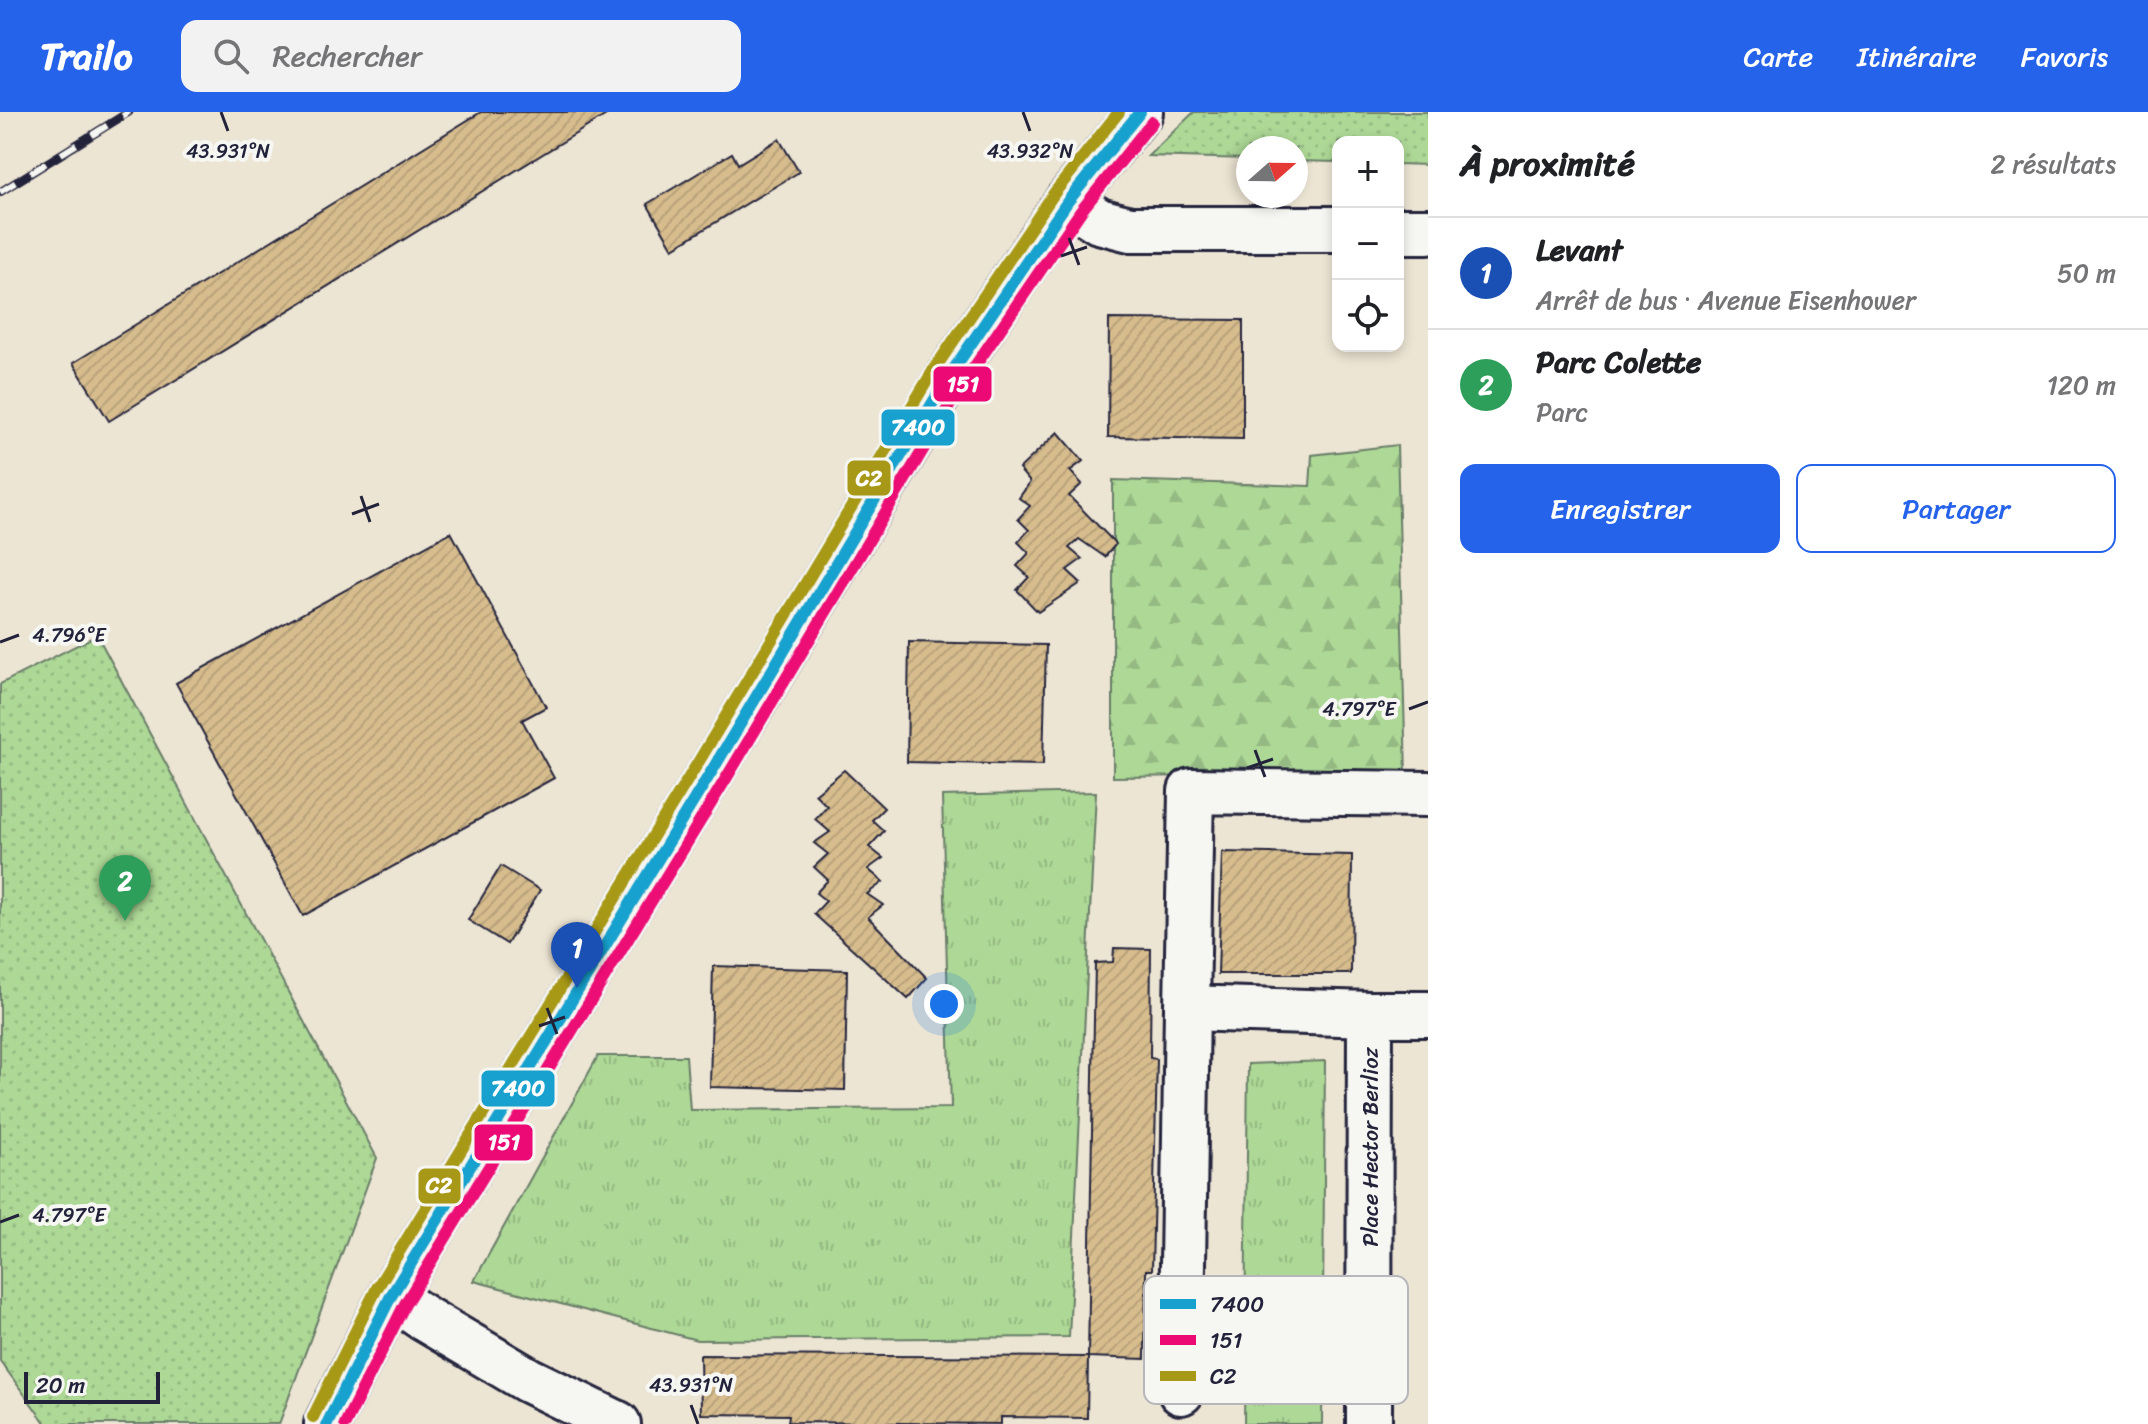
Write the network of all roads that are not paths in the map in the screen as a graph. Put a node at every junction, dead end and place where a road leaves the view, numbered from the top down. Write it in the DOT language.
graph roads {
  1 [pos="1140,112"];
  2 [pos="1068,201"];
  3 [pos="1332,229"];
  4 [pos="1404,231"];
  5 [pos="1428,231"];
  6 [pos="1428,794"];
  7 [pos="1187,1008"];
  8 [pos="1370,1014"];
  9 [pos="1428,1014"];
  10 [pos="1183,1276"];
  11 [pos="1369,1276"];
  12 [pos="391,1296"];
  13 [pos="1369,1404"];
  14 [pos="327,1424"];
  15 [pos="618,1424"];
  16 [pos="1369,1424"];
  1 -- 2 [label="street"];
  2 -- 3 [label="street"];
  2 -- 12 [label="street"];
  4 -- 5 [label="street"];
  6 -- 7 [label="street"];
  7 -- 8 [label="street"];
  7 -- 10 [label="street"];
  8 -- 9 [label="street"];
  8 -- 11 [label="street, Place Hector Berlioz"];
  12 -- 14 [label="street"];
  12 -- 15 [label="street"];
  13 -- 16 [label="street, Place Hector Berlioz"];
}
